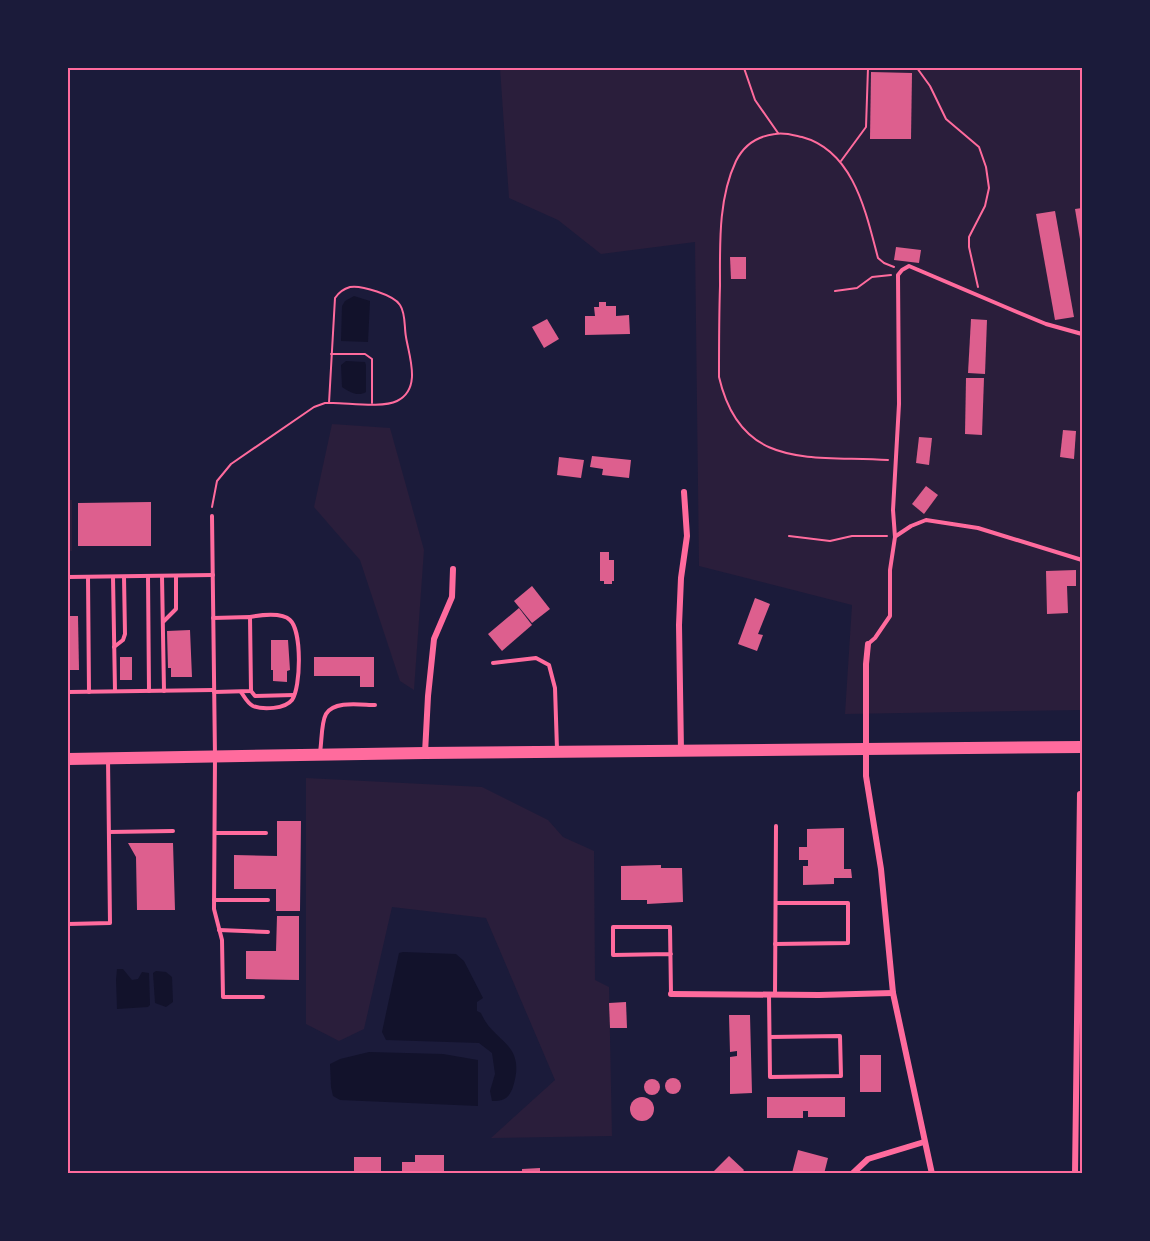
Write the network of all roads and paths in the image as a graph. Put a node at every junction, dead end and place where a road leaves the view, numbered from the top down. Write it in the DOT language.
graph roads {
  1 [pos="744,68"];
  2 [pos="868,68"];
  3 [pos="917,68"];
  4 [pos="778,133"];
  5 [pos="840,162"];
  6 [pos="902,270"];
  7 [pos="898,275"];
  8 [pos="835,291"];
  9 [pos="980,296"];
  10 [pos="1083,334"];
  11 [pos="331,354"];
  12 [pos="329,403"];
  13 [pos="372,403"];
  14 [pos="896,461"];
  15 [pos="684,492"];
  16 [pos="212,516"];
  17 [pos="789,536"];
  18 [pos="895,537"];
  19 [pos="1083,560"];
  20 [pos="453,569"];
  21 [pos="213,575"];
  22 [pos="148,576"];
  23 [pos="162,576"];
  24 [pos="176,576"];
  25 [pos="88,577"];
  26 [pos="113,577"];
  27 [pos="124,577"];
  28 [pos="68,578"];
  29 [pos="250,617"];
  30 [pos="213,618"];
  31 [pos="163,622"];
  32 [pos="868,644"];
  33 [pos="114,647"];
  34 [pos="493,663"];
  35 [pos="115,691"];
  36 [pos="149,691"];
  37 [pos="164,691"];
  38 [pos="214,691"];
  39 [pos="68,692"];
  40 [pos="89,692"];
  41 [pos="241,692"];
  42 [pos="251,692"];
  43 [pos="294,696"];
  44 [pos="375,705"];
  45 [pos="1083,747"];
  46 [pos="865,750"];
  47 [pos="681,751"];
  48 [pos="557,752"];
  49 [pos="425,753"];
  50 [pos="320,755"];
  51 [pos="215,757"];
  52 [pos="68,759"];
  53 [pos="108,759"];
  54 [pos="1080,794"];
  55 [pos="776,826"];
  56 [pos="173,831"];
  57 [pos="109,832"];
  58 [pos="215,833"];
  59 [pos="266,833"];
  60 [pos="214,900"];
  61 [pos="267,900"];
  62 [pos="776,903"];
  63 [pos="68,924"];
  64 [pos="219,930"];
  65 [pos="268,932"];
  66 [pos="775,944"];
  67 [pos="670,954"];
  68 [pos="893,993"];
  69 [pos="671,994"];
  70 [pos="772,995"];
  71 [pos="263,997"];
  72 [pos="770,1037"];
  73 [pos="924,1142"];
  74 [pos="852,1173"];
  75 [pos="932,1173"];
  76 [pos="1075,1173"];
  1 -- 4 [label="path"];
  2 -- 5 [label="path"];
  3 -- 9 [label="path"];
  4 -- 5 [label="path"];
  4 -- 14 [label="path"];
  5 -- 6 [label="path"];
  6 -- 7 [label="lane"];
  6 -- 9 [label="lane"];
  7 -- 8 [label="path"];
  7 -- 14 [label="lane"];
  9 -- 10 [label="lane"];
  11 -- 12 [label="path"];
  11 -- 13 [label="path"];
  11 -- 13 [label="path"];
  12 -- 13 [label="path"];
  12 -- 16 [label="path"];
  14 -- 18 [label="lane"];
  15 -- 47 [label="street"];
  16 -- 21 [label="lane"];
  17 -- 18 [label="path"];
  18 -- 19 [label="lane"];
  18 -- 32 [label="lane"];
  20 -- 49 [label="street"];
  21 -- 24 [label="lane"];
  21 -- 30 [label="lane"];
  22 -- 23 [label="lane"];
  22 -- 27 [label="lane"];
  22 -- 36 [label="lane"];
  23 -- 24 [label="lane"];
  23 -- 31 [label="lane"];
  24 -- 31 [label="lane"];
  25 -- 26 [label="lane"];
  25 -- 28 [label="lane"];
  25 -- 40 [label="lane"];
  26 -- 27 [label="lane"];
  26 -- 33 [label="lane"];
  27 -- 33 [label="lane"];
  29 -- 30 [label="lane"];
  29 -- 42 [label="lane"];
  29 -- 43 [label="lane"];
  30 -- 38 [label="lane"];
  31 -- 37 [label="lane"];
  32 -- 46 [label="street"];
  33 -- 35 [label="lane"];
  34 -- 48 [label="lane"];
  35 -- 36 [label="lane"];
  35 -- 40 [label="lane"];
  36 -- 37 [label="lane"];
  37 -- 38 [label="lane"];
  38 -- 41 [label="lane"];
  38 -- 51 [label="lane"];
  39 -- 40 [label="lane"];
  41 -- 42 [label="lane"];
  41 -- 43 [label="lane"];
  42 -- 43 [label="lane"];
  44 -- 50 [label="lane"];
  45 -- 46 [label="main road"];
  46 -- 47 [label="main road"];
  46 -- 68 [label="street"];
  47 -- 48 [label="main road"];
  48 -- 49 [label="main road"];
  49 -- 50 [label="main road"];
  50 -- 51 [label="main road"];
  51 -- 53 [label="main road"];
  51 -- 58 [label="lane"];
  52 -- 53 [label="main road"];
  53 -- 57 [label="lane"];
  54 -- 76 [label="street"];
  55 -- 62 [label="lane"];
  56 -- 57 [label="lane"];
  57 -- 63 [label="lane"];
  58 -- 59 [label="lane"];
  58 -- 60 [label="lane"];
  60 -- 61 [label="lane"];
  60 -- 64 [label="lane"];
  62 -- 66 [label="lane"];
  62 -- 66 [label="lane"];
  64 -- 65 [label="lane"];
  64 -- 71 [label="lane"];
  66 -- 70 [label="lane"];
  67 -- 67 [label="lane"];
  67 -- 69 [label="lane"];
  68 -- 70 [label="street"];
  68 -- 73 [label="street"];
  69 -- 70 [label="street"];
  70 -- 72 [label="lane"];
  72 -- 72 [label="lane"];
  73 -- 74 [label="street"];
  73 -- 75 [label="street"];
}
